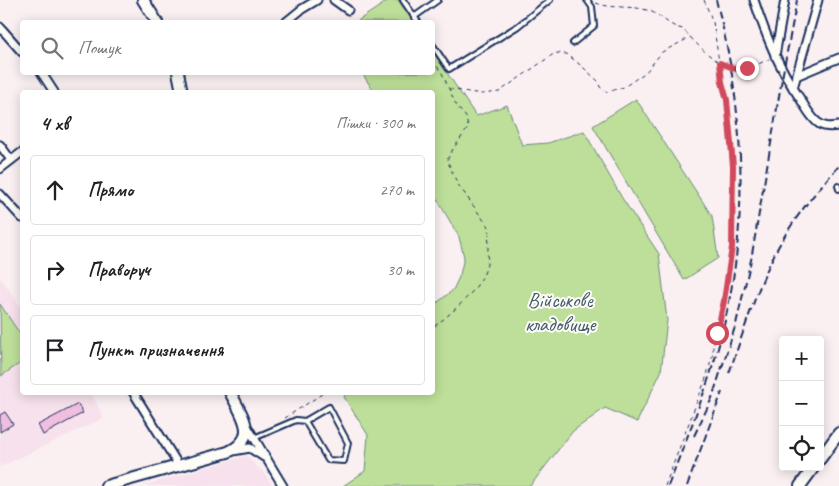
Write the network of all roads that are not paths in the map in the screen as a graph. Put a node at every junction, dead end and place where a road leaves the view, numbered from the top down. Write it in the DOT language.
graph roads {
  1 [pos="142,0"];
  2 [pos="317,0"];
  3 [pos="334,0"];
  4 [pos="403,0"];
  5 [pos="438,0"];
  6 [pos="550,0"];
  7 [pos="587,0"];
  8 [pos="754,0"];
  9 [pos="785,0"];
  10 [pos="818,0"];
  11 [pos="348,10"];
  12 [pos="414,17"];
  13 [pos="156,20"];
  14 [pos="288,20"];
  15 [pos="416,20"];
  16 [pos="0,27"];
  17 [pos="573,43"];
  18 [pos="435,48"];
  19 [pos="20,50"];
  20 [pos="775,56"];
  21 [pos="839,58"];
  22 [pos="43,75"];
  23 [pos="179,75"];
  24 [pos="796,76"];
  25 [pos="793,88"];
  26 [pos="53,90"];
  27 [pos="182,90"];
  28 [pos="839,126"];
  29 [pos="0,145"];
  30 [pos="20,153"];
  31 [pos="11,160"];
  32 [pos="0,169"];
  33 [pos="0,194"];
  34 [pos="20,216"];
  35 [pos="136,395"];
  36 [pos="231,395"];
  37 [pos="305,421"];
  38 [pos="245,423"];
  39 [pos="839,433"];
  40 [pos="254,438"];
  41 [pos="228,452"];
  42 [pos="824,454"];
  43 [pos="266,459"];
  44 [pos="178,466"];
  45 [pos="811,471"];
  46 [pos="106,486"];
  47 [pos="282,486"];
  48 [pos="800,486"];
  1 -- 13 [label="main road"];
  2 -- 14 [label="street"];
  3 -- 11 [label="street"];
  4 -- 12 [label="lane"];
  5 -- 12 [label="lane"];
  6 -- 18 [label="lane"];
  7 -- 17 [label="lane"];
  8 -- 20 [label="street"];
  9 -- 20 [label="street"];
  10 -- 24 [label="street"];
  12 -- 15 [label="lane"];
  16 -- 19 [label="street"];
  20 -- 25 [label="street"];
  21 -- 24 [label="street"];
  22 -- 26 [label="street"];
  23 -- 27 [label="main road"];
  24 -- 25 [label="street"];
  25 -- 28 [label="street"];
  29 -- 31 [label="street"];
  30 -- 31 [label="street"];
  31 -- 32 [label="street"];
  33 -- 34 [label="street"];
  35 -- 44 [label="street"];
  36 -- 38 [label="main road"];
  37 -- 37 [label="lane"];
  37 -- 40 [label="lane"];
  38 -- 40 [label="street"];
  38 -- 41 [label="main road"];
  39 -- 42 [label="main road"];
  40 -- 43 [label="street"];
  41 -- 43 [label="street"];
  41 -- 44 [label="main road"];
  43 -- 47 [label="street"];
  44 -- 46 [label="main road"];
  45 -- 48 [label="main road"];
}
